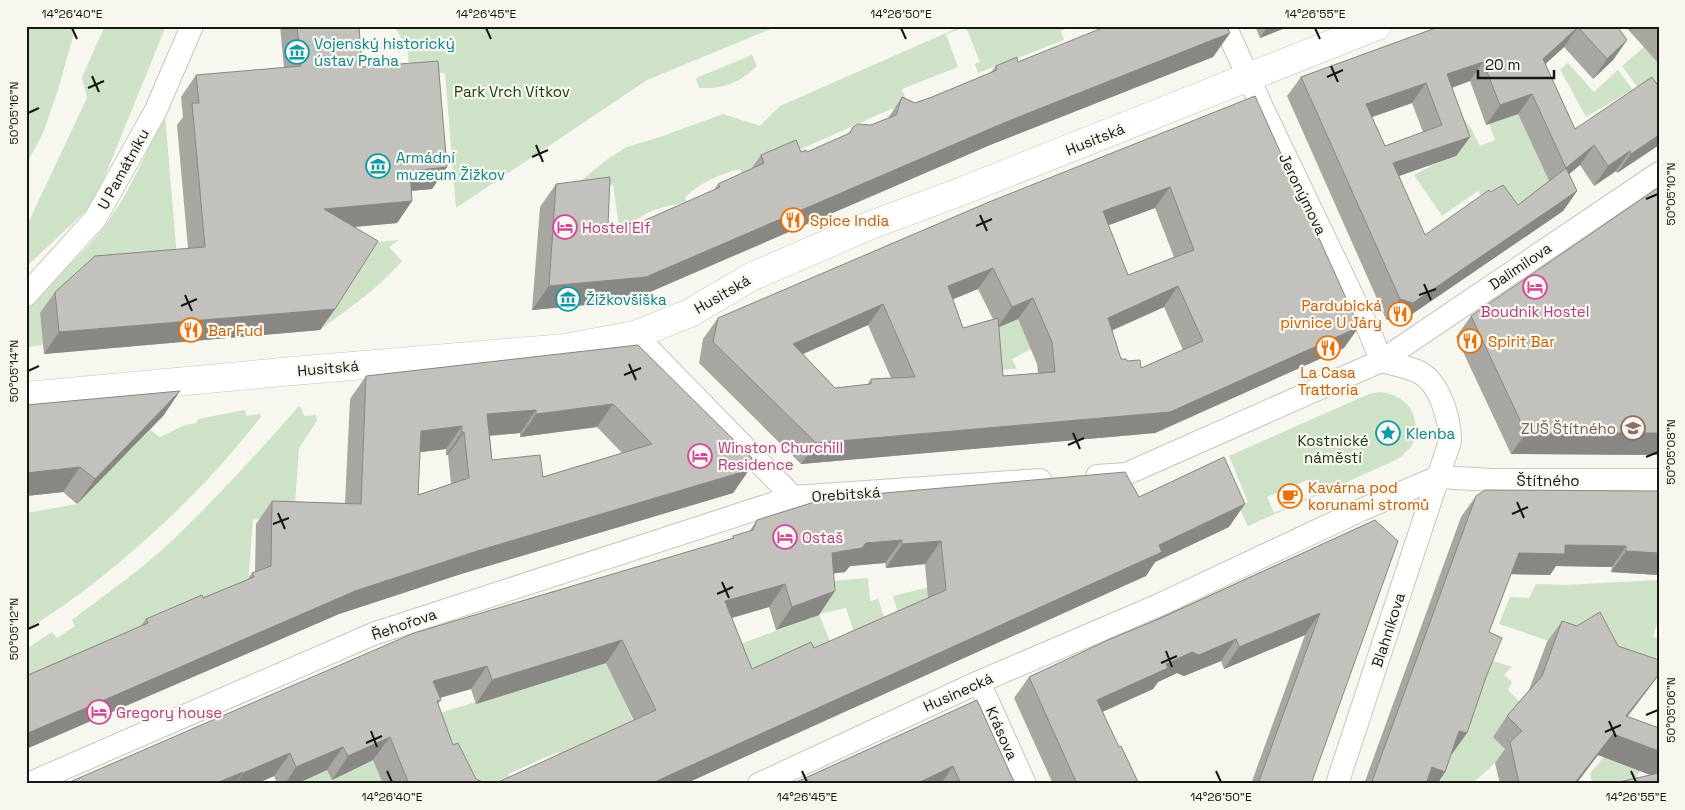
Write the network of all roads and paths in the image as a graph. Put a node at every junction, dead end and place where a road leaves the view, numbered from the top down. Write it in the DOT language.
graph roads {
  1 [pos="192,26"];
  2 [pos="1225,26"];
  3 [pos="1377,26"];
  4 [pos="1249,78"];
  5 [pos="1659,173"];
  6 [pos="26,294"];
  7 [pos="635,334"];
  8 [pos="1382,361"];
  9 [pos="26,396"];
  10 [pos="1438,476"];
  11 [pos="1659,480"];
  12 [pos="793,498"];
  13 [pos="979,682"];
  14 [pos="28,784"];
  15 [pos="759,784"];
  16 [pos="1025,784"];
  17 [pos="1338,784"];
  1 -- 6 [label="street, U Památníku"];
  2 -- 4 [label="street, Jeronýmova"];
  3 -- 4 [label="main road, Husitská"];
  4 -- 7 [label="main road, Husitská"];
  4 -- 8 [label="street, Jeronýmova"];
  5 -- 8 [label="street, Dalimilova"];
  7 -- 9 [label="main road, Husitská"];
  7 -- 12 [label="street, Orebitská"];
  8 -- 10 [label="street"];
  8 -- 12 [label="street, Orebitská"];
  10 -- 11 [label="street, Štítného"];
  10 -- 13 [label="street, Husinecká"];
  10 -- 17 [label="street, Blahníkova"];
  12 -- 14 [label="street, Řehořova"];
  13 -- 15 [label="street, Husinecká"];
  13 -- 16 [label="street, Krásova"];
}
